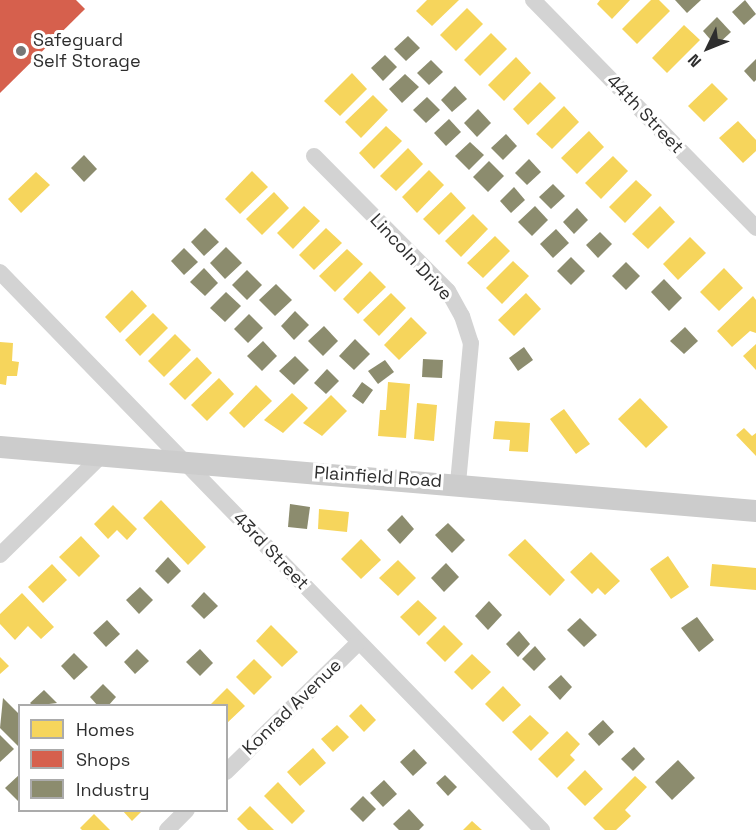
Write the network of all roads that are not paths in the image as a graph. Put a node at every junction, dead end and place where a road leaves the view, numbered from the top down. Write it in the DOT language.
graph roads {
  1 [pos="533,0"];
  2 [pos="314,156"];
  3 [pos="756,228"];
  4 [pos="0,272"];
  5 [pos="0,447"];
  6 [pos="101,456"];
  7 [pos="186,462"];
  8 [pos="458,483"];
  9 [pos="756,511"];
  10 [pos="0,555"];
  11 [pos="358,643"];
  12 [pos="228,770"];
  13 [pos="185,812"];
  14 [pos="167,830"];
  15 [pos="542,830"];
  1 -- 3 [label="street, 44th Street"];
  2 -- 8 [label="street, Lincoln Drive"];
  4 -- 7 [label="street, 43rd Street"];
  5 -- 6 [label="street, Plainfield Road"];
  6 -- 7 [label="street, Plainfield Road"];
  6 -- 10 [label="street"];
  7 -- 8 [label="street, Plainfield Road"];
  7 -- 11 [label="street, 43rd Street"];
  8 -- 9 [label="street, Plainfield Road"];
  11 -- 12 [label="street, Konrad Avenue"];
  11 -- 15 [label="street, 43rd Street"];
  13 -- 14 [label="street"];
}
